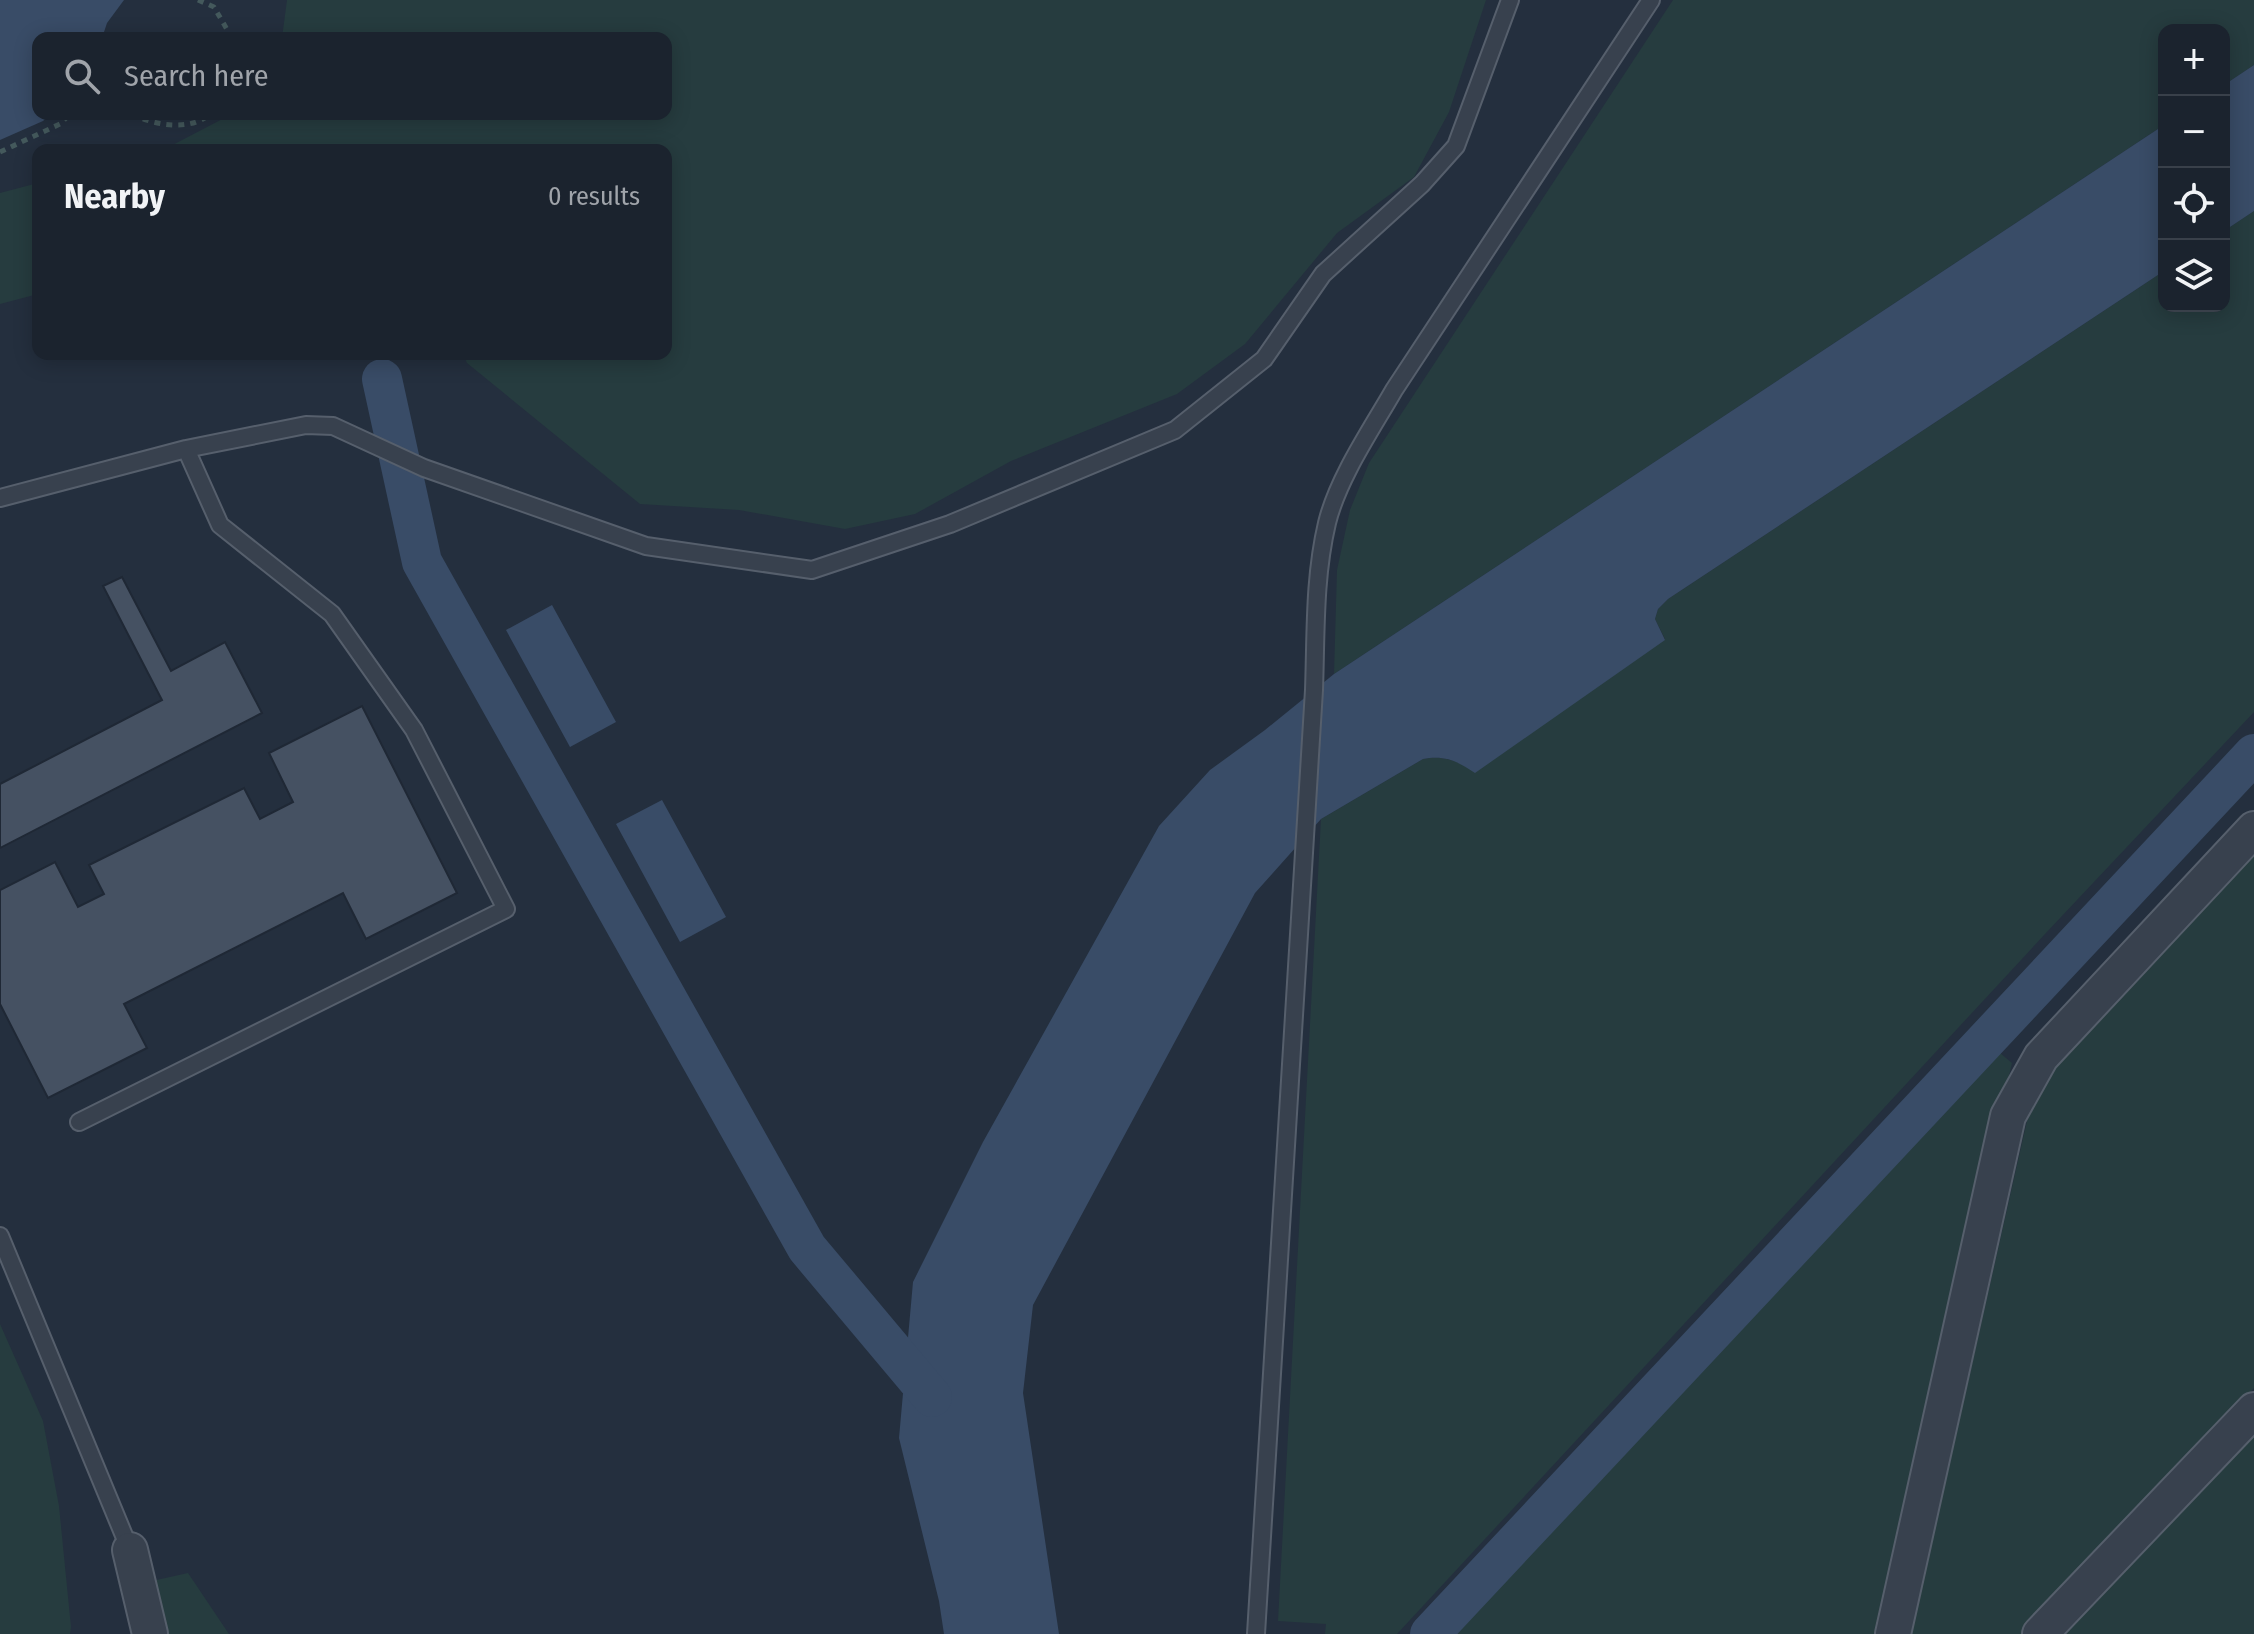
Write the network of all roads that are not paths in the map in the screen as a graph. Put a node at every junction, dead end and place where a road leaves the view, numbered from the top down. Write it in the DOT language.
graph roads {
  1 [pos="1510,0"];
  2 [pos="1651,0"];
  3 [pos="186,449"];
  4 [pos="0,498"];
  5 [pos="2254,829"];
  6 [pos="79,1122"];
  7 [pos="0,1236"];
  8 [pos="2254,1410"];
  9 [pos="130,1550"];
  10 [pos="146,1630"];
  11 [pos="1256,1634"];
  12 [pos="1893,1634"];
  13 [pos="2040,1634"];
  1 -- 3 [label="lane"];
  2 -- 11 [label="lane"];
  3 -- 4 [label="lane"];
  3 -- 6 [label="lane"];
  5 -- 12 [label="street"];
  7 -- 9 [label="lane"];
  8 -- 13 [label="street"];
  9 -- 10 [label="street"];
}
